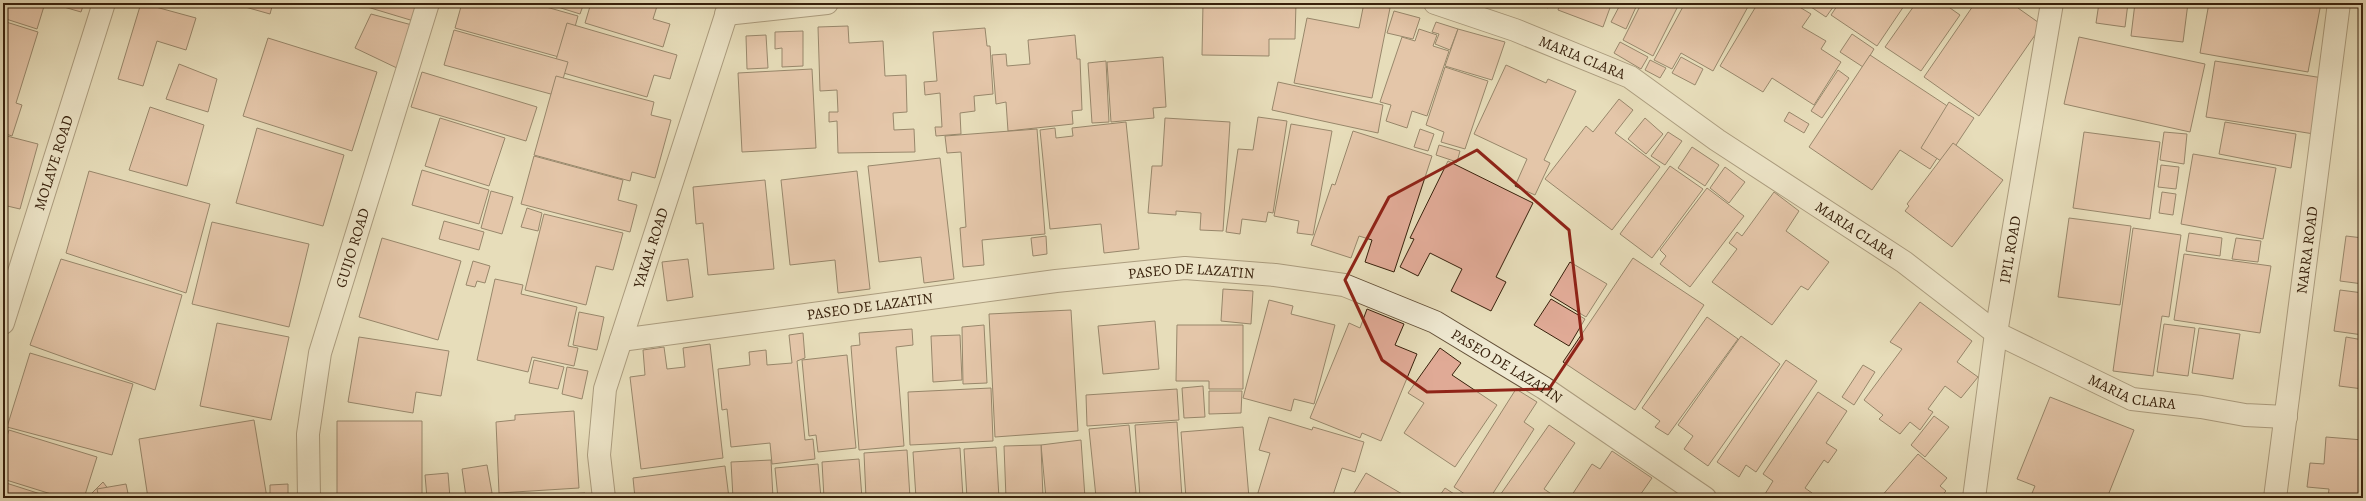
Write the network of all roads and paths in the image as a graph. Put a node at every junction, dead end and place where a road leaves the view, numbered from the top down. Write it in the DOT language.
graph roads {
  1 [pos="104,3"];
  2 [pos="428,3"];
  3 [pos="827,3"];
  4 [pos="1435,3"];
  5 [pos="2052,3"];
  6 [pos="2339,3"];
  7 [pos="728,9"];
  8 [pos="3,324"];
  9 [pos="1996,333"];
  10 [pos="621,340"];
  11 [pos="2286,417"];
  12 [pos="309,498"];
  13 [pos="604,498"];
  14 [pos="1706,498"];
  15 [pos="1974,498"];
  16 [pos="2275,498"];
  1 -- 8 [label="street, MOLAVE ROAD"];
  2 -- 12 [label="street, GUIJO ROAD"];
  3 -- 7 [label="street"];
  4 -- 9 [label="street, MARIA CLARA"];
  5 -- 9 [label="street, IPIL ROAD"];
  6 -- 11 [label="street, NARRA ROAD"];
  7 -- 10 [label="street, YAKAL ROAD"];
  9 -- 11 [label="street, MARIA CLARA"];
  9 -- 15 [label="street, IPIL ROAD"];
  10 -- 13 [label="street, YAKAL ROAD"];
  10 -- 14 [label="street, PASEO DE LAZATIN"];
  11 -- 16 [label="street, NARRA ROAD"];
}
